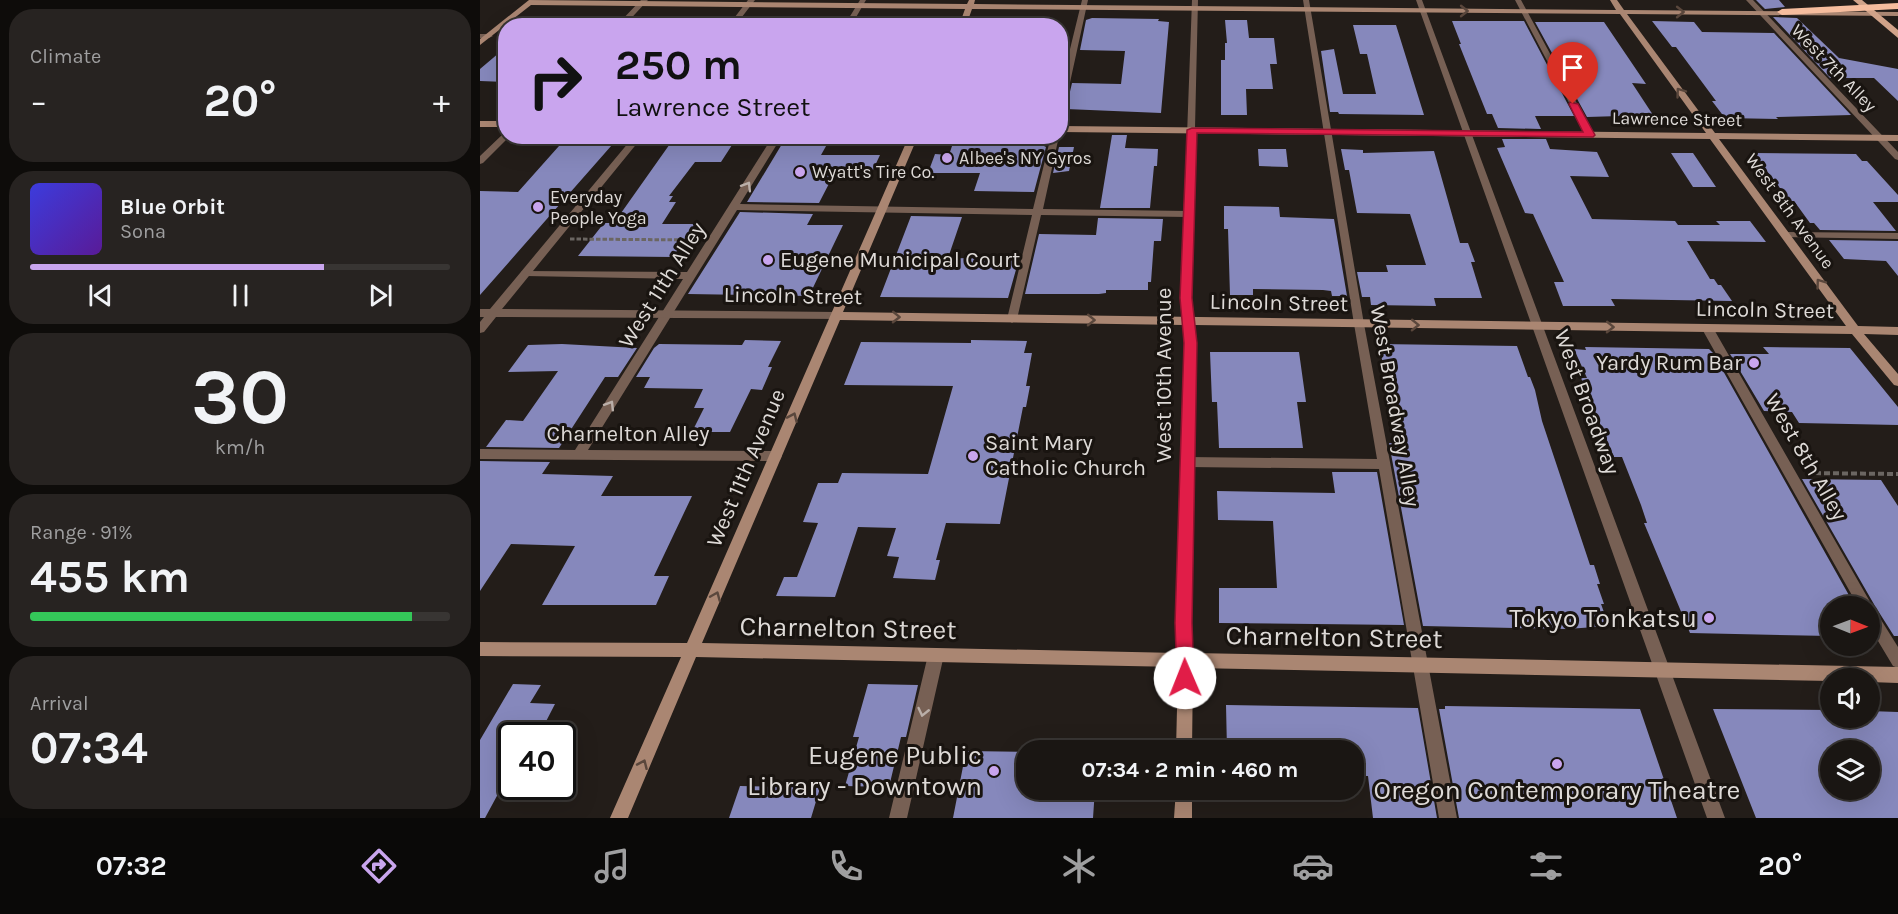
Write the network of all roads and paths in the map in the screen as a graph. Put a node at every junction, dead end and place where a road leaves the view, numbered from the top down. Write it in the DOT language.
graph roads {
  1 [pos="1518,0"];
  2 [pos="1613,0"];
  3 [pos="1749,0"];
  4 [pos="531,1"];
  5 [pos="643,2"];
  6 [pos="750,2"];
  7 [pos="862,3"];
  8 [pos="971,3"];
  9 [pos="1084,4"];
  10 [pos="1195,5"];
  11 [pos="1307,5"];
  12 [pos="1421,5"];
  13 [pos="1898,6"];
  14 [pos="1865,7"];
  15 [pos="1524,11"];
  16 [pos="1621,11"];
  17 [pos="1760,12"];
  18 [pos="1782,12"];
  19 [pos="1898,14"];
  20 [pos="511,18"];
  21 [pos="627,18"];
  22 [pos="737,18"];
  23 [pos="852,18"];
  24 [pos="965,18"];
  25 [pos="498,28"];
  26 [pos="1898,35"];
  27 [pos="480,36"];
  28 [pos="489,36"];
  29 [pos="480,43"];
  30 [pos="1068,75"];
  31 [pos="480,124"];
  32 [pos="498,124"];
  33 [pos="1068,129"];
  34 [pos="1192,130"];
  35 [pos="1329,132"];
  36 [pos="1467,133"];
  37 [pos="1590,135"];
  38 [pos="1712,136"];
  39 [pos="1879,138"];
  40 [pos="1898,138"];
  41 [pos="498,144"];
  42 [pos="632,144"];
  43 [pos="773,144"];
  44 [pos="911,144"];
  45 [pos="1053,144"];
  46 [pos="1898,157"];
  47 [pos="480,161"];
  48 [pos="734,207"];
  49 [pos="883,209"];
  50 [pos="1037,211"];
  51 [pos="1188,214"];
  52 [pos="1785,235"];
  53 [pos="1898,236"];
  54 [pos="555,238"];
  55 [pos="713,240"];
  56 [pos="526,273"];
  57 [pos="690,276"];
  58 [pos="480,313"];
  59 [pos="493,313"];
  60 [pos="666,314"];
  61 [pos="837,316"];
  62 [pos="1012,319"];
  63 [pos="1188,321"];
  64 [pos="1359,324"];
  65 [pos="1538,327"];
  66 [pos="480,328"];
  67 [pos="1708,328"];
  68 [pos="1855,331"];
  69 [pos="1898,331"];
  70 [pos="1898,382"];
  71 [pos="480,454"];
  72 [pos="579,454"];
  73 [pos="776,456"];
  74 [pos="1188,462"];
  75 [pos="1383,464"];
  76 [pos="1790,472"];
  77 [pos="1898,474"];
  78 [pos="1860,596"];
  79 [pos="1880,630"];
  80 [pos="480,649"];
  81 [pos="693,650"];
  82 [pos="936,655"];
  83 [pos="1186,660"];
  84 [pos="1898,660"];
  85 [pos="1421,665"];
  86 [pos="1662,671"];
  87 [pos="1898,675"];
  88 [pos="1184,740"];
  89 [pos="1184,800"];
  90 [pos="620,818"];
  91 [pos="898,818"];
  92 [pos="1183,818"];
  93 [pos="1448,818"];
  94 [pos="1716,818"];
  1 -- 15 [label="street"];
  2 -- 16 [label="street, West 8th Avenue"];
  3 -- 17 [label="street, West 7th Alley"];
  4 -- 5 [label="street"];
  4 -- 20 [label="street"];
  5 -- 6 [label="street"];
  5 -- 21 [label="street"];
  6 -- 7 [label="street"];
  6 -- 22 [label="street"];
  7 -- 8 [label="street"];
  7 -- 23 [label="street"];
  8 -- 9 [label="street"];
  8 -- 24 [label="street"];
  9 -- 10 [label="street"];
  9 -- 30 [label="street"];
  10 -- 11 [label="street"];
  10 -- 34 [label="street, West 10th Avenue"];
  11 -- 12 [label="street"];
  11 -- 35 [label="street, West Broadway Alley"];
  12 -- 15 [label="street, one-way"];
  12 -- 36 [label="street, West Broadway"];
  13 -- 14 [label="highway"];
  14 -- 18 [label="highway"];
  14 -- 19 [label="street"];
  14 -- 26 [label="main road"];
  15 -- 16 [label="street"];
  15 -- 37 [label="street"];
  16 -- 17 [label="street, one-way"];
  38 -- 16 [label="street, West 8th Avenue, one-way"];
  17 -- 18 [label="street"];
  17 -- 39 [label="street, West 7th Alley"];
  25 -- 28 [label="street"];
  27 -- 28 [label="street"];
  28 -- 29 [label="street"];
  31 -- 32 [label="street"];
  33 -- 34 [label="street, Lawrence Street"];
  34 -- 35 [label="street, Lawrence Street"];
  34 -- 51 [label="street, West 10th Avenue"];
  35 -- 36 [label="street, Lawrence Street"];
  35 -- 64 [label="street, West Broadway Alley"];
  36 -- 37 [label="street, Lawrence Street"];
  36 -- 65 [label="street, West Broadway"];
  37 -- 38 [label="street, Lawrence Street"];
  38 -- 39 [label="street, Lawrence Street"];
  38 -- 52 [label="street, West 8th Avenue"];
  39 -- 40 [label="street, Lawrence Street"];
  39 -- 46 [label="street, West 7th Alley"];
  41 -- 47 [label="street"];
  42 -- 54 [label="street"];
  48 -- 43 [label="street, West 11th Alley, one-way"];
  44 -- 49 [label="street, West 11th Avenue"];
  45 -- 50 [label="street"];
  48 -- 49 [label="street"];
  48 -- 55 [label="street, West 11th Alley"];
  49 -- 50 [label="street"];
  49 -- 61 [label="street, West 11th Avenue"];
  50 -- 51 [label="street"];
  50 -- 62 [label="street"];
  51 -- 63 [label="street, West 10th Avenue"];
  52 -- 53 [label="street"];
  68 -- 52 [label="street, West 8th Avenue, one-way"];
  54 -- 55 [label="path"];
  54 -- 56 [label="street"];
  55 -- 57 [label="street, West 11th Alley"];
  56 -- 57 [label="street"];
  56 -- 59 [label="street"];
  57 -- 60 [label="street, West 11th Alley"];
  58 -- 59 [label="street, Lincoln Street"];
  59 -- 60 [label="street, Lincoln Street"];
  59 -- 66 [label="street"];
  60 -- 61 [label="street, Lincoln Street"];
  72 -- 60 [label="street, West 11th Alley, one-way"];
  61 -- 62 [label="street, Lincoln Street, one-way"];
  73 -- 61 [label="street, West 11th Avenue, one-way"];
  62 -- 63 [label="street, Lincoln Street, one-way"];
  63 -- 64 [label="street, Lincoln Street"];
  63 -- 74 [label="street, West 10th Avenue"];
  64 -- 65 [label="street, Lincoln Street, one-way"];
  64 -- 75 [label="street, West Broadway Alley"];
  65 -- 67 [label="street, Lincoln Street, one-way"];
  65 -- 86 [label="street, West Broadway"];
  67 -- 68 [label="street, Lincoln Street"];
  67 -- 76 [label="street, West 8th Alley"];
  68 -- 69 [label="street, Lincoln Street"];
  68 -- 70 [label="street, West 8th Avenue"];
  71 -- 72 [label="street, Charnelton Alley"];
  72 -- 73 [label="street, Charnelton Alley"];
  81 -- 73 [label="street, West 11th Avenue, one-way"];
  74 -- 75 [label="street"];
  74 -- 83 [label="street, West 10th Avenue"];
  75 -- 85 [label="street, West Broadway Alley"];
  76 -- 77 [label="path"];
  76 -- 78 [label="street, West 8th Alley"];
  79 -- 84 [label="street"];
  80 -- 81 [label="street, Charnelton Street"];
  81 -- 82 [label="street, Charnelton Street"];
  90 -- 81 [label="street, West 11th Avenue, one-way"];
  82 -- 83 [label="street, Charnelton Street"];
  82 -- 91 [label="street, one-way"];
  83 -- 85 [label="street, Charnelton Street"];
  83 -- 88 [label="street, West 10th Avenue"];
  85 -- 86 [label="street, Charnelton Street"];
  85 -- 93 [label="street, West Broadway Alley"];
  86 -- 87 [label="street, Charnelton Street"];
  86 -- 94 [label="street, West Broadway"];
  89 -- 92 [label="street"];
}
